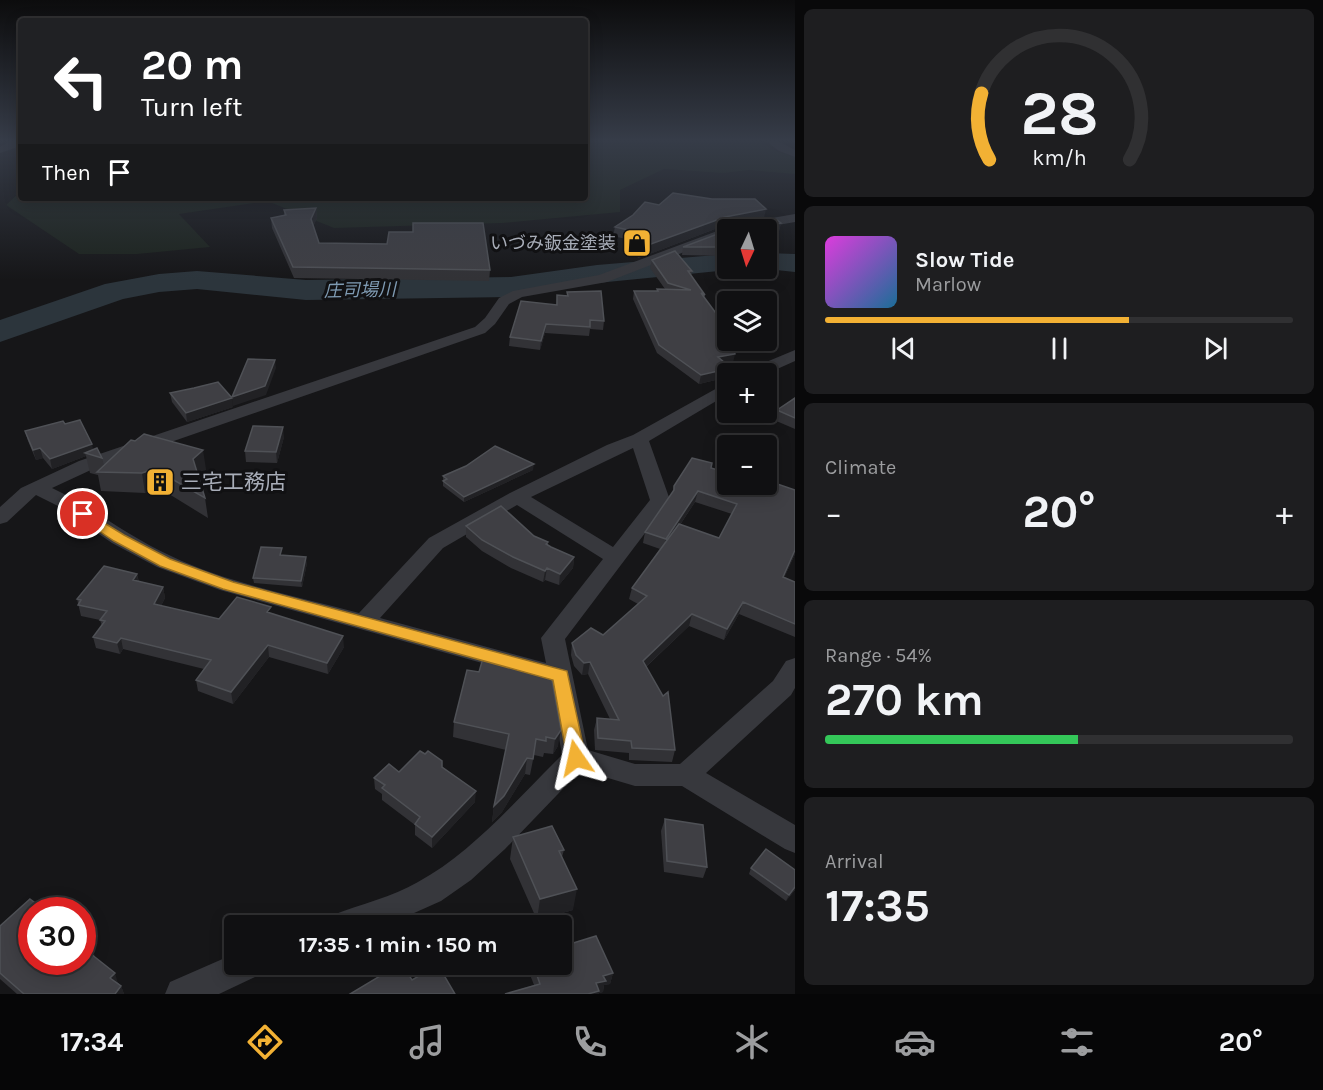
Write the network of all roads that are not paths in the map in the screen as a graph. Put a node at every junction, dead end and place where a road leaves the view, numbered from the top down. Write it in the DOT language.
graph roads {
  1 [pos="795,218"];
  2 [pos="777,221"];
  3 [pos="717,235"];
  4 [pos="795,355"];
  5 [pos="776,363"];
  6 [pos="717,393"];
  7 [pos="639,439"];
  8 [pos="36,488"];
  9 [pos="517,497"];
  10 [pos="9,501"];
  11 [pos="0,518"];
  12 [pos="615,558"];
  13 [pos="364,622"];
  14 [pos="795,667"];
  15 [pos="561,675"];
  16 [pos="576,758"];
  17 [pos="686,775"];
  18 [pos="795,840"];
  19 [pos="374,915"];
  20 [pos="224,975"];
  21 [pos="182,994"];
  1 -- 2 [label="street"];
  3 -- 8 [label="street"];
  4 -- 5 [label="street"];
  6 -- 7 [label="street"];
  7 -- 9 [label="street"];
  7 -- 12 [label="street"];
  8 -- 10 [label="street"];
  8 -- 13 [label="street"];
  9 -- 12 [label="street"];
  9 -- 13 [label="street"];
  10 -- 11 [label="street"];
  12 -- 15 [label="street"];
  13 -- 15 [label="street"];
  14 -- 17 [label="street"];
  15 -- 16 [label="street"];
  16 -- 17 [label="street"];
  16 -- 19 [label="street"];
  17 -- 18 [label="street"];
  20 -- 21 [label="street"];
}
